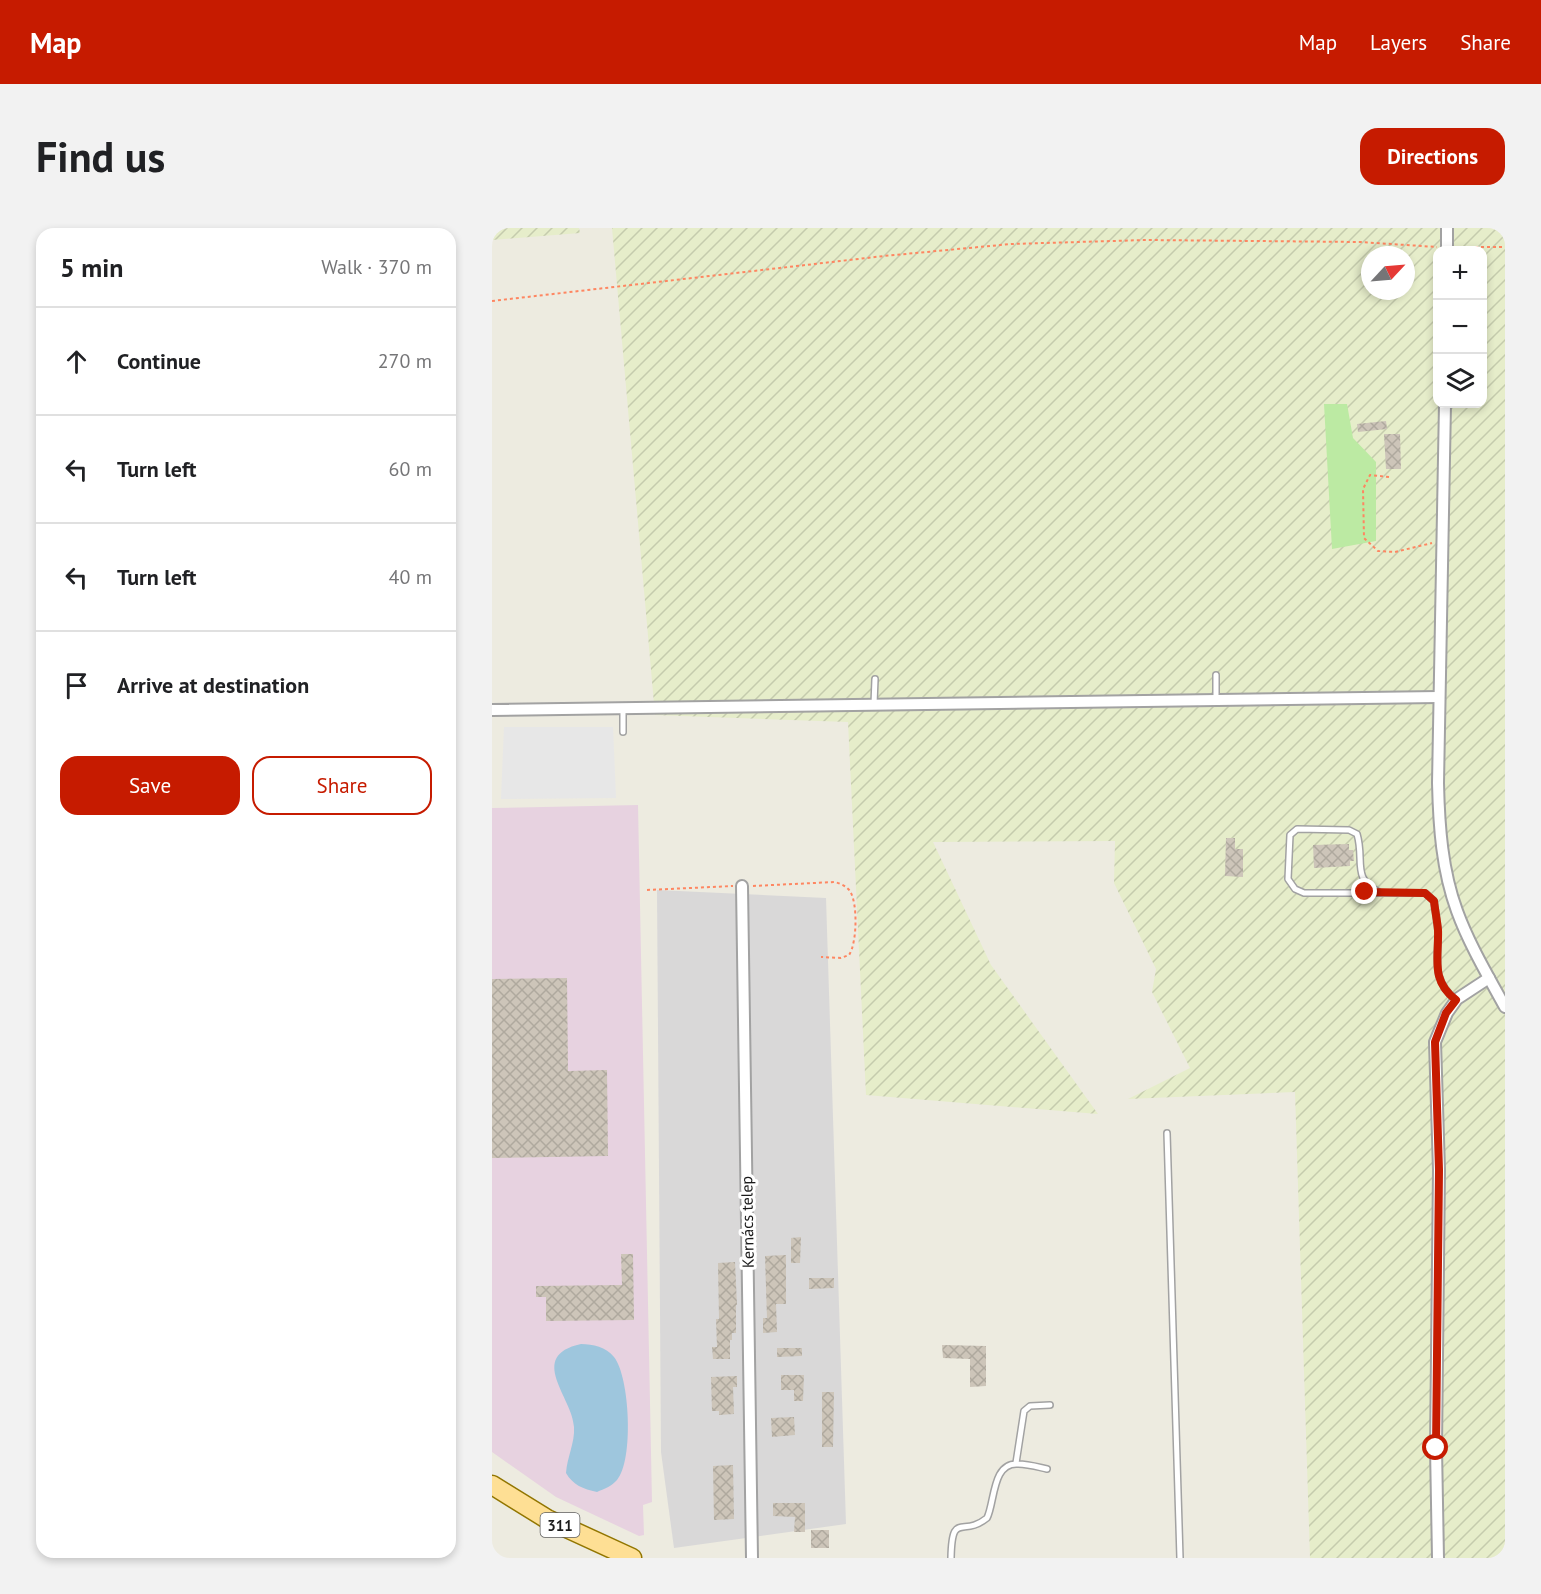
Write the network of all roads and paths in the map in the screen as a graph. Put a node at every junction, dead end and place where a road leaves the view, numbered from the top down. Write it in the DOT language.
graph roads {
  1 [pos="1447,228"];
  2 [pos="1447,246"];
  3 [pos="1505,247"];
  4 [pos="1433,248"];
  5 [pos="1487,248"];
  6 [pos="492,301"];
  7 [pos="1444,408"];
  8 [pos="1389,477"];
  9 [pos="1443,540"];
  10 [pos="1216,675"];
  11 [pos="875,680"];
  12 [pos="1439,697"];
  13 [pos="1216,700"];
  14 [pos="874,704"];
  15 [pos="622,708"];
  16 [pos="492,710"];
  17 [pos="623,732"];
  18 [pos="742,886"];
  19 [pos="647,890"];
  20 [pos="1379,892"];
  21 [pos="821,957"];
  22 [pos="1489,978"];
  23 [pos="1456,1000"];
  24 [pos="1505,1007"];
  25 [pos="1167,1133"];
  26 [pos="1050,1405"];
  27 [pos="1016,1463"];
  28 [pos="1047,1469"];
  29 [pos="492,1485"];
  30 [pos="632,1558"];
  31 [pos="752,1558"];
  32 [pos="951,1558"];
  33 [pos="1180,1558"];
  34 [pos="1438,1558"];
  1 -- 2 [label="street"];
  3 -- 5 [label="path"];
  4 -- 6 [label="path"];
  7 -- 9 [label="street"];
  8 -- 9 [label="path"];
  9 -- 12 [label="street"];
  10 -- 13 [label="lane"];
  11 -- 14 [label="lane"];
  12 -- 13 [label="street"];
  12 -- 22 [label="street"];
  13 -- 14 [label="street"];
  14 -- 15 [label="street"];
  15 -- 16 [label="street"];
  15 -- 17 [label="lane"];
  18 -- 19 [label="path"];
  18 -- 21 [label="path"];
  18 -- 31 [label="street, Kernács telep"];
  20 -- 20 [label="lane"];
  20 -- 23 [label="lane"];
  22 -- 23 [label="street"];
  22 -- 24 [label="street"];
  23 -- 34 [label="street"];
  25 -- 33 [label="lane"];
  26 -- 27 [label="lane"];
  27 -- 28 [label="lane"];
  27 -- 32 [label="lane"];
  29 -- 30 [label="main road, 311"];
}
